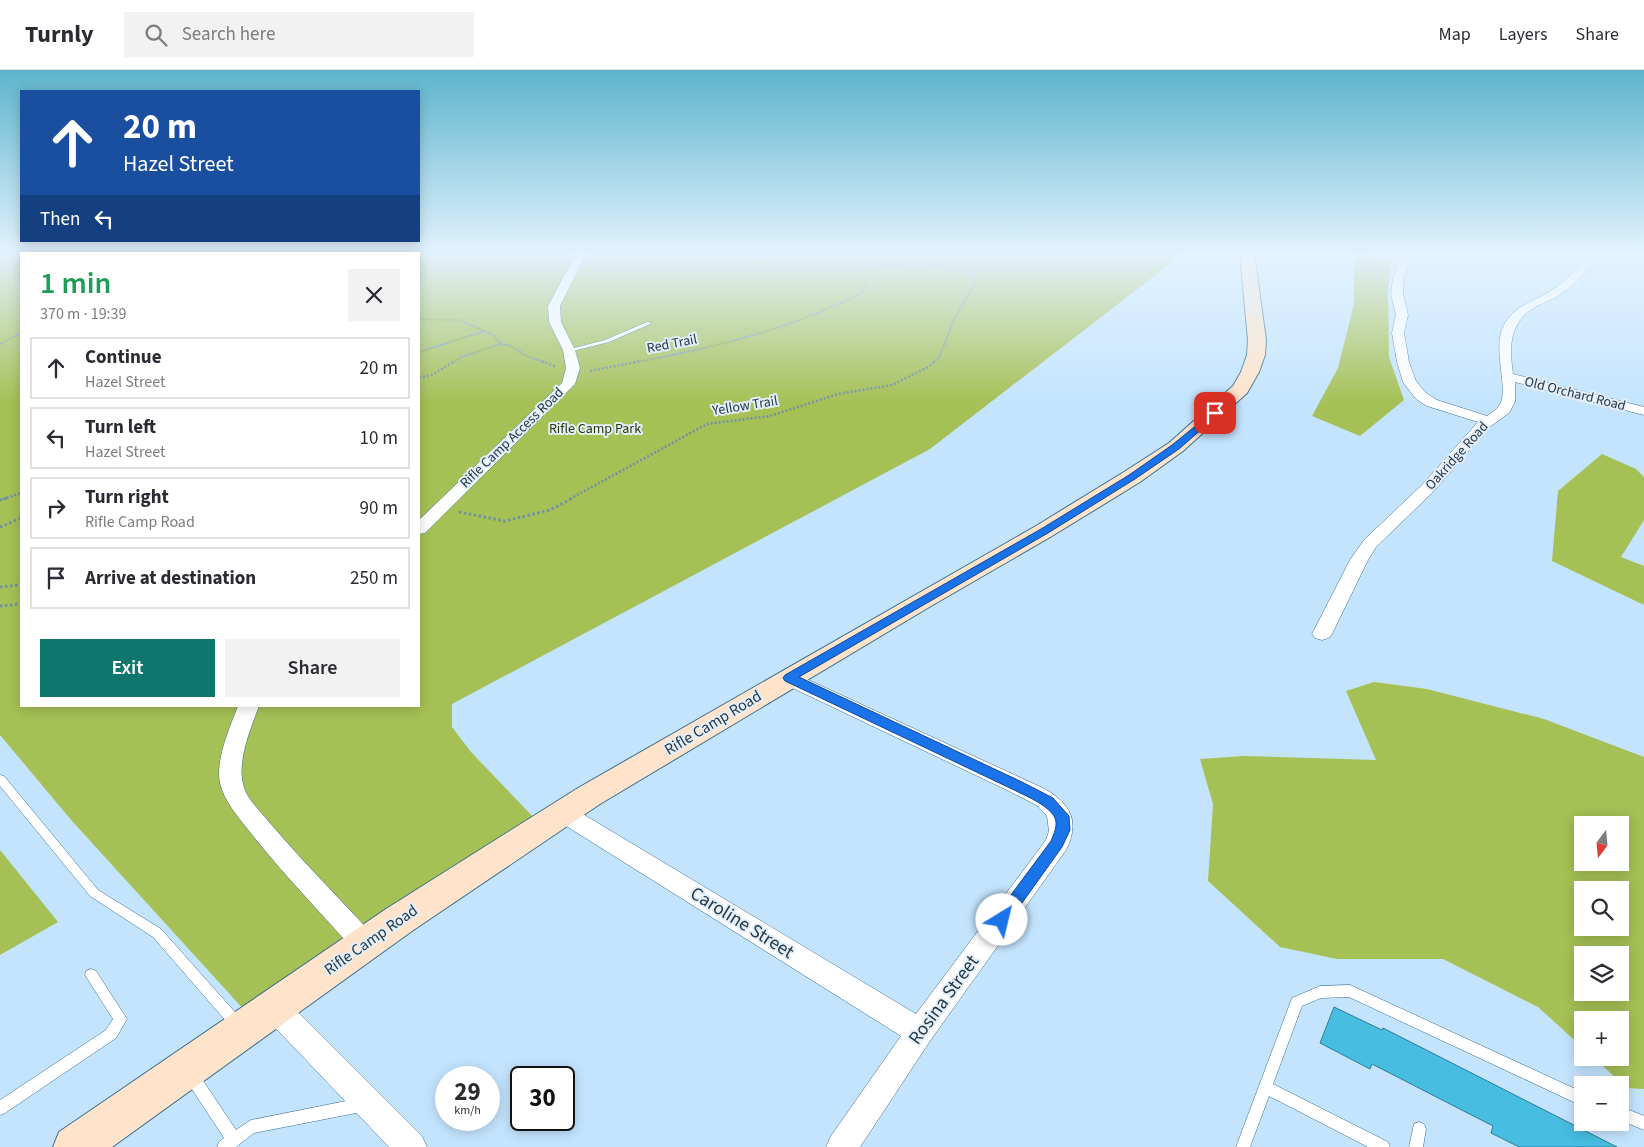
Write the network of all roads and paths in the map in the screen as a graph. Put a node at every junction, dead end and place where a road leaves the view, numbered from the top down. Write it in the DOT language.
graph roads {
  1 [pos="555,303"];
  2 [pos="840,303"];
  3 [pos="963,303"];
  4 [pos="1253,303"];
  5 [pos="1399,303"];
  6 [pos="1534,303"];
  7 [pos="420,319"];
  8 [pos="649,324"];
  9 [pos="485,331"];
  10 [pos="20,334"];
  11 [pos="0,344"];
  12 [pos="501,344"];
  13 [pos="569,350"];
  14 [pos="420,352"];
  15 [pos="572,370"];
  16 [pos="1507,376"];
  17 [pos="420,378"];
  18 [pos="1644,411"];
  19 [pos="1489,421"];
  20 [pos="20,493"];
  21 [pos="0,500"];
  22 [pos="440,508"];
  23 [pos="20,518"];
  24 [pos="0,527"];
  25 [pos="420,528"];
  26 [pos="20,585"];
  27 [pos="0,587"];
  28 [pos="20,604"];
  29 [pos="0,606"];
  30 [pos="1322,634"];
  31 [pos="789,678"];
  32 [pos="249,707"];
  33 [pos="0,779"];
  34 [pos="563,813"];
  35 [pos="365,944"];
  36 [pos="91,975"];
  37 [pos="274,1008"];
  38 [pos="242,1030"];
  39 [pos="920,1032"];
  40 [pos="187,1068"];
  41 [pos="1265,1087"];
  42 [pos="1574,1095"];
  43 [pos="368,1103"];
  44 [pos="0,1108"];
  45 [pos="1629,1117"];
  46 [pos="1644,1123"];
  47 [pos="1419,1129"];
  48 [pos="229,1144"];
  49 [pos="404,1145"];
  50 [pos="75,1147"];
  51 [pos="842,1147"];
  52 [pos="1243,1147"];
  53 [pos="1383,1147"];
  54 [pos="1416,1147"];
  1 -- 13 [label="street, Rifle Camp Access Road"];
  2 -- 15 [label="path, Red Trail"];
  3 -- 22 [label="path, Yellow Trail"];
  4 -- 31 [label="street, Rifle Camp Road"];
  5 -- 19 [label="street"];
  6 -- 16 [label="street, Oakridge Road"];
  7 -- 9 [label="path, Red Trail"];
  8 -- 13 [label="lane"];
  9 -- 12 [label="path, Red Trail"];
  9 -- 14 [label="path"];
  10 -- 11 [label="path"];
  12 -- 15 [label="path, Red Trail"];
  12 -- 17 [label="path"];
  13 -- 15 [label="street, Rifle Camp Access Road"];
  15 -- 22 [label="street, Rifle Camp Access Road"];
  16 -- 18 [label="street, Old Orchard Road"];
  16 -- 19 [label="street, Oakridge Road"];
  19 -- 30 [label="street, Oakridge Road"];
  20 -- 21 [label="path"];
  22 -- 25 [label="street, Rifle Camp Access Road"];
  23 -- 24 [label="path"];
  26 -- 27 [label="path"];
  28 -- 29 [label="path"];
  31 -- 34 [label="street, Rifle Camp Road"];
  31 -- 39 [label="street, Rosina Street"];
  32 -- 35 [label="street"];
  33 -- 38 [label="lane"];
  34 -- 35 [label="street, Rifle Camp Road"];
  34 -- 39 [label="street, Caroline Street"];
  35 -- 37 [label="street, Rifle Camp Road"];
  36 -- 44 [label="lane"];
  37 -- 38 [label="street, Rifle Camp Road"];
  37 -- 43 [label="street"];
  38 -- 40 [label="street, Rifle Camp Road"];
  39 -- 51 [label="street, Rosina Street"];
  40 -- 48 [label="lane"];
  40 -- 50 [label="street, Rifle Camp Road"];
  41 -- 42 [label="lane"];
  41 -- 52 [label="lane"];
  41 -- 53 [label="lane"];
  43 -- 48 [label="lane"];
  43 -- 49 [label="street"];
  45 -- 46 [label="lane"];
  47 -- 54 [label="lane"];
}
